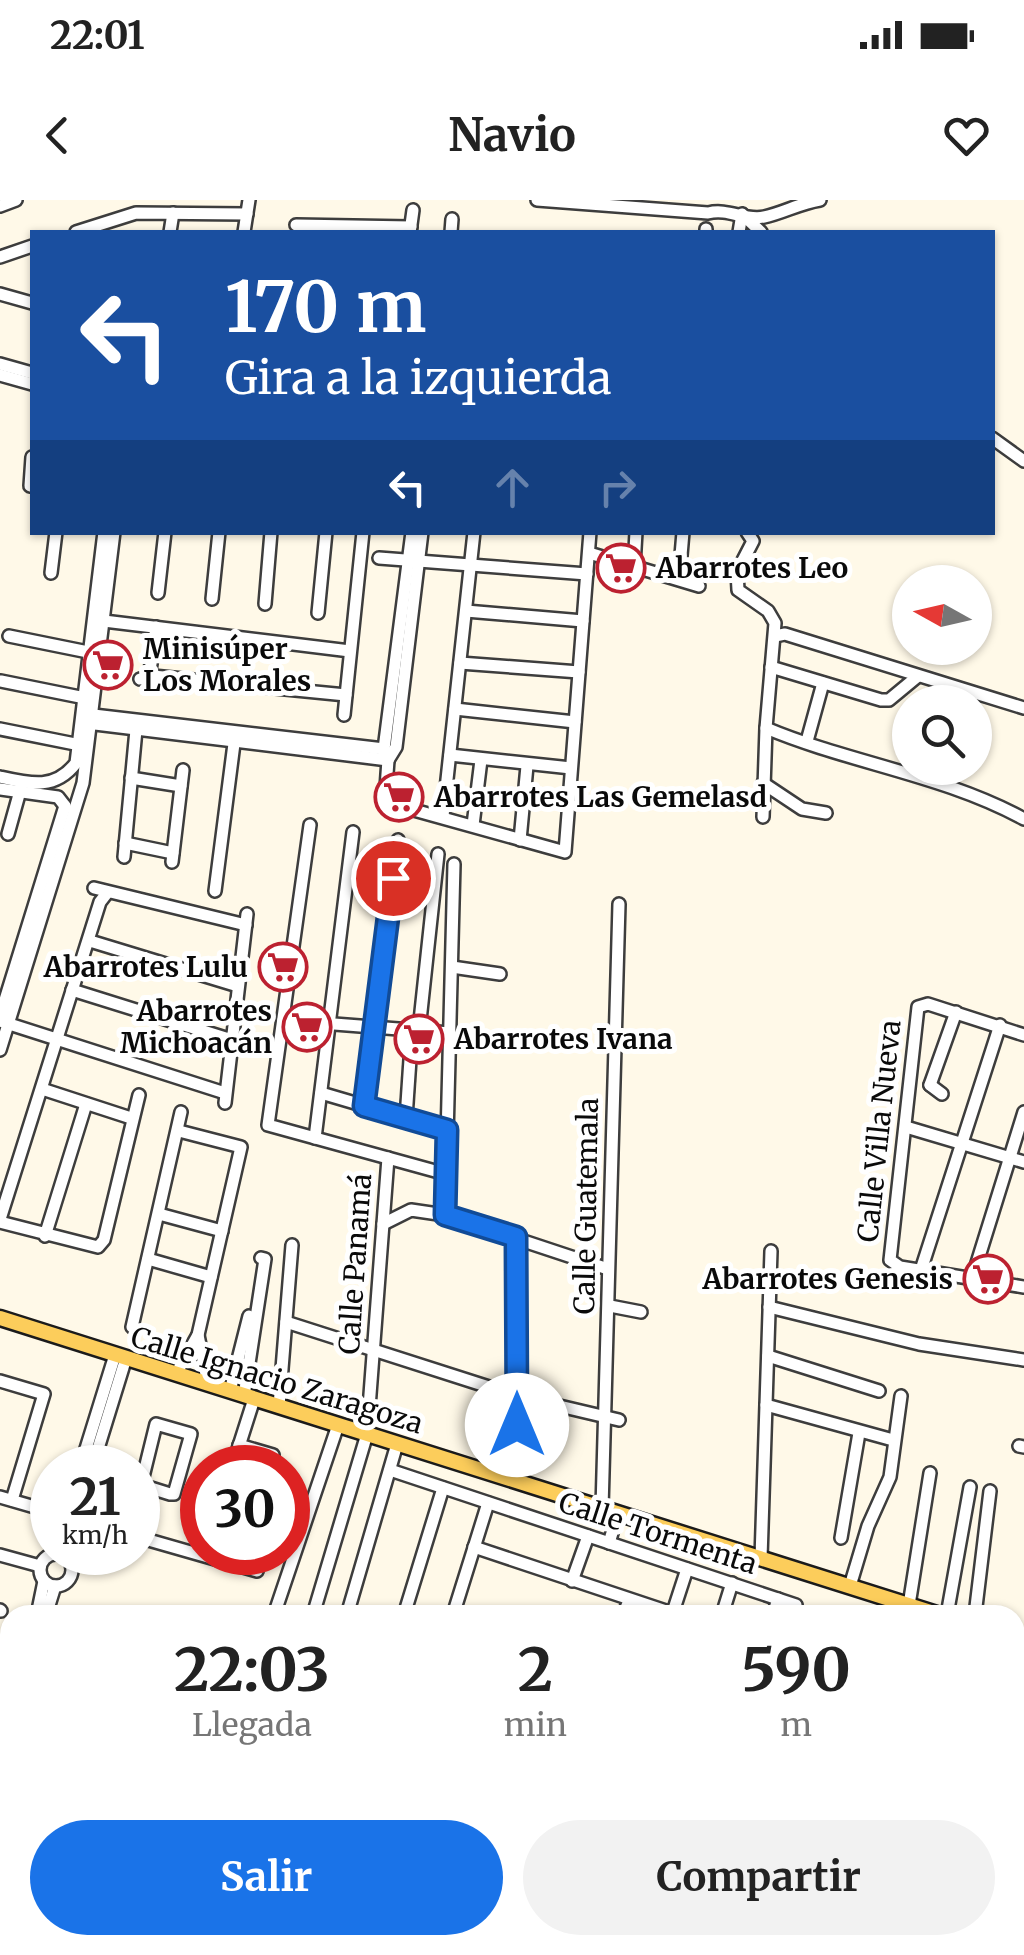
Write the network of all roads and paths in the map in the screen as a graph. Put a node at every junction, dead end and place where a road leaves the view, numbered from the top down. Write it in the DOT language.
graph roads {
  1 [pos="16,200"];
  2 [pos="248,200"];
  3 [pos="537,200"];
  4 [pos="820,200"];
  5 [pos="0,206"];
  6 [pos="413,210"];
  7 [pos="173,213"];
  8 [pos="246,214"];
  9 [pos="742,214"];
  10 [pos="296,225"];
  11 [pos="101,228"];
  12 [pos="311,229"];
  13 [pos="170,230"];
  14 [pos="244,230"];
  15 [pos="411,230"];
  16 [pos="739,230"];
  17 [pos="759,230"];
  18 [pos="30,247"];
  19 [pos="0,257"];
  20 [pos="0,294"];
  21 [pos="30,302"];
  22 [pos="0,364"];
  23 [pos="30,372"];
  24 [pos="0,375"];
  25 [pos="30,383"];
  26 [pos="995,440"];
  27 [pos="1024,461"];
  28 [pos="56,535"];
  29 [pos="104,535"];
  30 [pos="114,535"];
  31 [pos="165,535"];
  32 [pos="219,535"];
  33 [pos="271,535"];
  34 [pos="326,535"];
  35 [pos="363,535"];
  36 [pos="412,535"];
  37 [pos="421,535"];
  38 [pos="474,535"];
  39 [pos="590,535"];
  40 [pos="636,535"];
  41 [pos="683,535"];
  42 [pos="749,535"];
  43 [pos="589,552"];
  44 [pos="379,558"];
  45 [pos="413,563"];
  46 [pos="634,566"];
  47 [pos="470,568"];
  48 [pos="51,574"];
  49 [pos="587,574"];
  50 [pos="679,579"];
  51 [pos="698,586"];
  52 [pos="158,593"];
  53 [pos="212,599"];
  54 [pos="265,604"];
  55 [pos="466,611"];
  56 [pos="318,613"];
  57 [pos="104,621"];
  58 [pos="584,621"];
  59 [pos="156,627"];
  60 [pos="10,636"];
  61 [pos="776,636"];
  62 [pos="350,651"];
  63 [pos="94,653"];
  64 [pos="460,663"];
  65 [pos="771,666"];
  66 [pos="579,672"];
  67 [pos="918,676"];
  68 [pos="1,680"];
  69 [pos="824,683"];
  70 [pos="346,696"];
  71 [pos="85,698"];
  72 [pos="1024,708"];
  73 [pos="455,709"];
  74 [pos="344,715"];
  75 [pos="88,719"];
  76 [pos="575,722"];
  77 [pos="766,728"];
  78 [pos="0,729"];
  79 [pos="136,730"];
  80 [pos="235,737"];
  81 [pos="807,741"];
  82 [pos="80,745"];
  83 [pos="386,754"];
  84 [pos="450,754"];
  85 [pos="480,760"];
  86 [pos="527,766"];
  87 [pos="572,768"];
  88 [pos="183,770"];
  89 [pos="0,777"];
  90 [pos="132,778"];
  91 [pos="763,783"];
  92 [pos="181,786"];
  93 [pos="20,788"];
  94 [pos="0,789"];
  95 [pos="71,806"];
  96 [pos="826,813"];
  97 [pos="443,816"];
  98 [pos="763,818"];
  99 [pos="1024,819"];
  100 [pos="310,825"];
  101 [pos="472,826"];
  102 [pos="354,832"];
  103 [pos="8,834"];
  104 [pos="398,840"];
  105 [pos="520,840"];
  106 [pos="438,854"];
  107 [pos="454,864"];
  108 [pos="94,888"];
  109 [pos="215,891"];
  110 [pos="108,893"];
  111 [pos="620,904"];
  112 [pos="90,941"];
  113 [pos="0,965"];
  114 [pos="452,967"];
  115 [pos="19,970"];
  116 [pos="500,974"];
  117 [pos="238,986"];
  118 [pos="72,990"];
  119 [pos="956,1012"];
  120 [pos="3,1020"];
  121 [pos="282,1020"];
  122 [pos="330,1024"];
  123 [pos="1000,1025"];
  124 [pos="374,1027"];
  125 [pos="416,1030"];
  126 [pos="450,1033"];
  127 [pos="1024,1034"];
  128 [pos="56,1038"];
  129 [pos="232,1040"];
  130 [pos="0,1050"];
  131 [pos="930,1086"];
  132 [pos="909,1087"];
  133 [pos="42,1089"];
  134 [pos="321,1093"];
  135 [pos="942,1094"];
  136 [pos="139,1095"];
  137 [pos="86,1104"];
  138 [pos="364,1106"];
  139 [pos="182,1112"];
  140 [pos="1024,1112"];
  141 [pos="131,1118"];
  142 [pos="406,1118"];
  143 [pos="906,1127"];
  144 [pos="178,1130"];
  145 [pos="447,1130"];
  146 [pos="315,1138"];
  147 [pos="963,1144"];
  148 [pos="388,1158"];
  149 [pos="1010,1158"];
  150 [pos="1024,1162"];
  151 [pos="446,1174"];
  152 [pos="159,1214"];
  153 [pos="445,1215"];
  154 [pos="0,1221"];
  155 [pos="383,1224"];
  156 [pos="222,1231"];
  157 [pos="45,1236"];
  158 [pos="516,1237"];
  159 [pos="292,1245"];
  160 [pos="771,1251"];
  161 [pos="148,1259"];
  162 [pos="608,1269"];
  163 [pos="921,1270"];
  164 [pos="1024,1272"];
  165 [pos="211,1277"];
  166 [pos="972,1279"];
  167 [pos="1022,1286"];
  168 [pos="610,1306"];
  169 [pos="769,1307"];
  170 [pos="641,1312"];
  171 [pos="0,1318"];
  172 [pos="286,1322"];
  173 [pos="132,1326"];
  174 [pos="198,1334"];
  175 [pos="373,1349"];
  176 [pos="120,1356"];
  177 [pos="768,1356"];
  178 [pos="246,1358"];
  179 [pos="1024,1360"];
  180 [pos="176,1374"];
  181 [pos="0,1380"];
  182 [pos="208,1384"];
  183 [pos="879,1391"];
  184 [pos="243,1395"];
  185 [pos="517,1396"];
  186 [pos="901,1396"];
  187 [pos="766,1405"];
  188 [pos="279,1406"];
  189 [pos="104,1410"];
  190 [pos="604,1419"];
  191 [pos="619,1420"];
  192 [pos="338,1425"];
  193 [pos="367,1434"];
  194 [pos="859,1434"];
  195 [pos="893,1440"];
  196 [pos="397,1444"];
  197 [pos="90,1445"];
  198 [pos="97,1445"];
  199 [pos="239,1445"];
  200 [pos="390,1470"];
  201 [pos="930,1474"];
  202 [pos="516,1481"];
  203 [pos="139,1484"];
  204 [pos="970,1487"];
  205 [pos="443,1488"];
  206 [pos="990,1492"];
  207 [pos="6,1499"];
  208 [pos="488,1503"];
  209 [pos="611,1511"];
  210 [pos="588,1536"];
  211 [pos="841,1538"];
  212 [pos="606,1542"];
  213 [pos="474,1546"];
  214 [pos="0,1555"];
  215 [pos="30,1556"];
  216 [pos="761,1558"];
  217 [pos="687,1568"];
  218 [pos="48,1575"];
  219 [pos="70,1575"];
  220 [pos="572,1581"];
  221 [pos="49,1584"];
  222 [pos="732,1584"];
  223 [pos="850,1586"];
  224 [pos="778,1599"];
  225 [pos="628,1601"];
  226 [pos="41,1605"];
  227 [pos="47,1605"];
  228 [pos="277,1605"];
  229 [pos="317,1605"];
  230 [pos="351,1605"];
  231 [pos="407,1605"];
  232 [pos="456,1605"];
  233 [pos="627,1605"];
  234 [pos="642,1605"];
  235 [pos="675,1605"];
  236 [pos="725,1605"];
  237 [pos="776,1605"];
  238 [pos="796,1605"];
  239 [pos="910,1605"];
  240 [pos="946,1605"];
  241 [pos="976,1605"];
  1 -- 5 [label="street"];
  2 -- 8 [label="street"];
  3 -- 9 [label="street"];
  4 -- 9 [label="street"];
  6 -- 15 [label="street"];
  7 -- 8 [label="street"];
  7 -- 11 [label="street"];
  7 -- 13 [label="street"];
  8 -- 14 [label="street"];
  9 -- 16 [label="street"];
  9 -- 17 [label="street"];
  10 -- 12 [label="street"];
  12 -- 15 [label="street"];
  18 -- 19 [label="street"];
  20 -- 21 [label="street"];
  22 -- 23 [label="street"];
  24 -- 25 [label="street"];
  26 -- 27 [label="street"];
  28 -- 48 [label="street"];
  29 -- 63 [label="street"];
  30 -- 57 [label="street"];
  31 -- 52 [label="street"];
  32 -- 53 [label="street"];
  33 -- 54 [label="street"];
  34 -- 56 [label="street"];
  35 -- 62 [label="street"];
  36 -- 45 [label="street"];
  37 -- 45 [label="street"];
  38 -- 47 [label="street"];
  39 -- 43 [label="street"];
  40 -- 46 [label="street"];
  41 -- 50 [label="street"];
  42 -- 61 [label="street"];
  43 -- 46 [label="street"];
  43 -- 49 [label="street"];
  44 -- 45 [label="street"];
  45 -- 47 [label="street"];
  45 -- 83 [label="street"];
  46 -- 50 [label="street"];
  47 -- 49 [label="street"];
  47 -- 55 [label="street"];
  49 -- 58 [label="street"];
  50 -- 51 [label="street"];
  55 -- 58 [label="street"];
  55 -- 64 [label="street"];
  57 -- 59 [label="street"];
  57 -- 63 [label="street"];
  58 -- 66 [label="street"];
  59 -- 62 [label="street"];
  59 -- 70 [label="street"];
  60 -- 63 [label="street"];
  61 -- 65 [label="street"];
  61 -- 67 [label="street"];
  62 -- 70 [label="street"];
  63 -- 71 [label="street"];
  63 -- 75 [label="street"];
  64 -- 66 [label="street"];
  64 -- 73 [label="street"];
  65 -- 69 [label="street"];
  65 -- 77 [label="street"];
  66 -- 76 [label="street"];
  67 -- 69 [label="street"];
  67 -- 72 [label="street"];
  68 -- 71 [label="street"];
  69 -- 81 [label="street"];
  70 -- 74 [label="street"];
  71 -- 75 [label="street"];
  73 -- 76 [label="street"];
  73 -- 84 [label="street"];
  75 -- 79 [label="street"];
  75 -- 80 [label="street"];
  75 -- 82 [label="street"];
  75 -- 95 [label="street"];
  76 -- 87 [label="street"];
  77 -- 81 [label="street"];
  77 -- 91 [label="street"];
  78 -- 82 [label="street"];
  79 -- 80 [label="street"];
  79 -- 90 [label="street"];
  80 -- 83 [label="street"];
  80 -- 109 [label="street"];
  81 -- 99 [label="street"];
  82 -- 93 [label="street"];
  83 -- 97 [label="street"];
  84 -- 85 [label="street"];
  84 -- 97 [label="street"];
  85 -- 86 [label="street"];
  85 -- 101 [label="street"];
  86 -- 87 [label="street"];
  86 -- 105 [label="street"];
  87 -- 105 [label="street"];
  88 -- 92 [label="street"];
  89 -- 93 [label="street"];
  90 -- 92 [label="street"];
  90 -- 92 [label="street"];
  91 -- 96 [label="street"];
  91 -- 98 [label="street"];
  93 -- 94 [label="street"];
  93 -- 95 [label="street"];
  93 -- 103 [label="street"];
  95 -- 115 [label="street"];
  97 -- 101 [label="street"];
  100 -- 121 [label="street"];
  101 -- 105 [label="street"];
  102 -- 122 [label="street"];
  104 -- 124 [label="street"];
  106 -- 125 [label="street"];
  107 -- 114 [label="street"];
  108 -- 110 [label="street"];
  110 -- 112 [label="street"];
  110 -- 117 [label="street"];
  111 -- 162 [label="street, Calle Guatemala"];
  112 -- 117 [label="street"];
  112 -- 118 [label="street"];
  113 -- 115 [label="street"];
  114 -- 116 [label="street"];
  114 -- 126 [label="street"];
  115 -- 120 [label="street"];
  117 -- 129 [label="street"];
  118 -- 128 [label="street"];
  118 -- 129 [label="street"];
  119 -- 123 [label="street"];
  119 -- 131 [label="street"];
  119 -- 132 [label="street, Calle Villa Nueva"];
  120 -- 128 [label="street"];
  120 -- 130 [label="street"];
  121 -- 122 [label="street"];
  121 -- 146 [label="street"];
  122 -- 124 [label="street"];
  122 -- 134 [label="street"];
  123 -- 127 [label="street"];
  123 -- 147 [label="street"];
  124 -- 125 [label="street"];
  124 -- 138 [label="street"];
  125 -- 126 [label="street"];
  125 -- 142 [label="street"];
  126 -- 145 [label="street"];
  128 -- 129 [label="street"];
  128 -- 133 [label="street"];
  131 -- 132 [label="street"];
  131 -- 135 [label="street"];
  132 -- 143 [label="street, Calle Villa Nueva"];
  133 -- 137 [label="street"];
  133 -- 154 [label="street"];
  134 -- 138 [label="street"];
  134 -- 146 [label="street"];
  136 -- 141 [label="street"];
  137 -- 141 [label="street"];
  137 -- 157 [label="street"];
  138 -- 142 [label="street"];
  139 -- 144 [label="street"];
  140 -- 149 [label="street"];
  141 -- 157 [label="street"];
  142 -- 145 [label="street"];
  143 -- 147 [label="street"];
  143 -- 163 [label="street, Calle Villa Nueva"];
  144 -- 152 [label="street"];
  144 -- 156 [label="street"];
  145 -- 151 [label="street"];
  146 -- 148 [label="street"];
  147 -- 149 [label="street"];
  147 -- 163 [label="street"];
  148 -- 151 [label="street"];
  148 -- 155 [label="street, Calle Panamá"];
  149 -- 150 [label="street"];
  149 -- 166 [label="street"];
  151 -- 153 [label="street"];
  152 -- 156 [label="street"];
  152 -- 161 [label="street"];
  153 -- 155 [label="street"];
  153 -- 158 [label="street"];
  154 -- 157 [label="street"];
  155 -- 175 [label="street, Calle Panamá"];
  156 -- 165 [label="street"];
  158 -- 162 [label="street"];
  158 -- 185 [label="street"];
  159 -- 172 [label="street"];
  160 -- 169 [label="street"];
  161 -- 165 [label="street"];
  161 -- 173 [label="street"];
  162 -- 168 [label="street, Calle Guatemala"];
  163 -- 166 [label="street"];
  164 -- 167 [label="street"];
  165 -- 174 [label="street"];
  166 -- 167 [label="street"];
  168 -- 170 [label="street"];
  168 -- 190 [label="street, Calle Guatemala"];
  169 -- 177 [label="street"];
  169 -- 179 [label="street"];
  171 -- 176 [label="main road, Calle Ignacio Zaragoza"];
  172 -- 175 [label="street"];
  172 -- 188 [label="street"];
  174 -- 180 [label="street"];
  174 -- 182 [label="street"];
  175 -- 185 [label="street"];
  175 -- 193 [label="street, Calle Panamá"];
  176 -- 180 [label="main road, Calle Ignacio Zaragoza"];
  176 -- 189 [label="street"];
  177 -- 183 [label="street"];
  177 -- 187 [label="street"];
  178 -- 178 [label="street"];
  178 -- 184 [label="street"];
  180 -- 182 [label="main road, Calle Ignacio Zaragoza"];
  181 -- 207 [label="street"];
  182 -- 184 [label="main road, Calle Ignacio Zaragoza"];
  184 -- 188 [label="main road, Calle Ignacio Zaragoza"];
  184 -- 199 [label="street"];
  185 -- 190 [label="street"];
  185 -- 202 [label="street"];
  186 -- 195 [label="street"];
  187 -- 194 [label="street"];
  187 -- 216 [label="street"];
  188 -- 192 [label="main road, Calle Ignacio Zaragoza"];
  189 -- 197 [label="street"];
  189 -- 198 [label="street"];
  190 -- 191 [label="street"];
  190 -- 209 [label="street, Calle Guatemala"];
  192 -- 193 [label="main road, Calle Ignacio Zaragoza"];
  192 -- 228 [label="street"];
  193 -- 196 [label="main road, Calle Ignacio Zaragoza"];
  193 -- 229 [label="street, Calle Panamá"];
  194 -- 195 [label="street"];
  194 -- 211 [label="street"];
  195 -- 223 [label="street"];
  196 -- 200 [label="street"];
  196 -- 202 [label="main road, Calle Ignacio Zaragoza"];
  200 -- 205 [label="street, Calle Tormenta"];
  200 -- 230 [label="street"];
  201 -- 239 [label="street"];
  202 -- 209 [label="main road, Calle Ignacio Zaragoza"];
  203 -- 203 [label="street"];
  204 -- 240 [label="street"];
  205 -- 208 [label="street, Calle Tormenta"];
  205 -- 231 [label="street"];
  206 -- 241 [label="street"];
  208 -- 210 [label="street, Calle Tormenta"];
  208 -- 213 [label="street"];
  209 -- 212 [label="street, Calle Guatemala"];
  209 -- 216 [label="main road, Calle Ignacio Zaragoza"];
  210 -- 212 [label="street, Calle Tormenta"];
  210 -- 220 [label="street"];
  212 -- 217 [label="street, Calle Tormenta"];
  213 -- 220 [label="street"];
  213 -- 232 [label="street"];
  214 -- 215 [label="street"];
  216 -- 223 [label="main road, Calle Ignacio Zaragoza"];
  217 -- 222 [label="street, Calle Tormenta"];
  217 -- 235 [label="street"];
  218 -- 221 [label="street"];
  219 -- 221 [label="street"];
  220 -- 225 [label="street"];
  221 -- 226 [label="street"];
  221 -- 227 [label="street"];
  222 -- 224 [label="street, Calle Tormenta"];
  222 -- 236 [label="street"];
  223 -- 239 [label="main road, Calle Ignacio Zaragoza"];
  224 -- 237 [label="street"];
  224 -- 238 [label="street, Calle Tormenta"];
  225 -- 233 [label="street"];
  225 -- 234 [label="street"];
}
